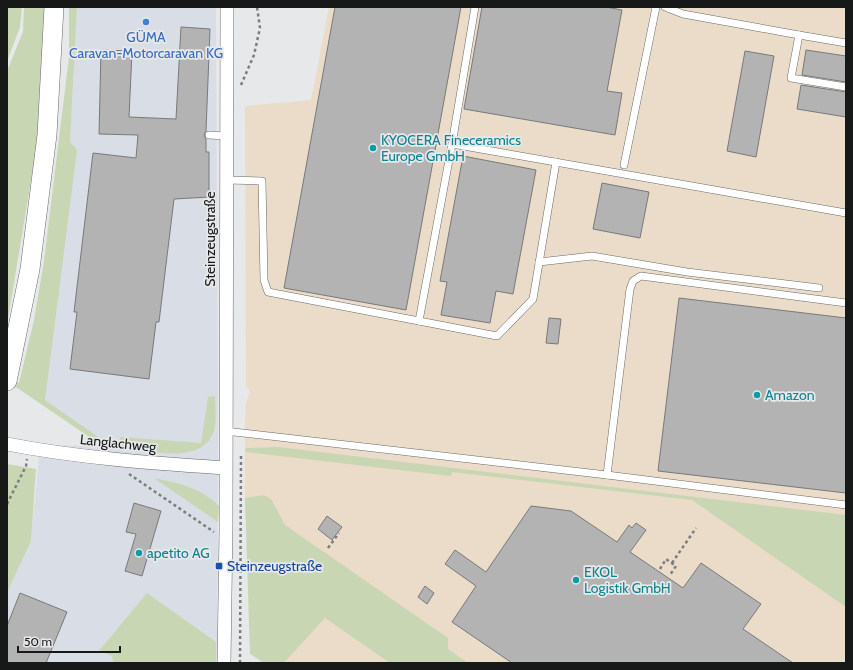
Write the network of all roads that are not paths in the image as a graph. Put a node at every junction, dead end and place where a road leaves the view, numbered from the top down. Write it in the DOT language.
graph roads {
  1 [pos="54,7"];
  2 [pos="227,7"];
  3 [pos="475,7"];
  4 [pos="656,7"];
  5 [pos="665,7"];
  6 [pos="798,35"];
  7 [pos="846,43"];
  8 [pos="846,87"];
  9 [pos="209,136"];
  10 [pos="226,136"];
  11 [pos="452,144"];
  12 [pos="556,162"];
  13 [pos="624,165"];
  14 [pos="226,180"];
  15 [pos="846,213"];
  16 [pos="539,262"];
  17 [pos="819,288"];
  18 [pos="846,303"];
  19 [pos="419,321"];
  20 [pos="7,381"];
  21 [pos="225,431"];
  22 [pos="7,444"];
  23 [pos="226,468"];
  24 [pos="607,475"];
  25 [pos="846,505"];
  26 [pos="224,663"];
  1 -- 20 [label="main road"];
  2 -- 10 [label="street, Steinzeugstraße"];
  3 -- 11 [label="lane"];
  4 -- 13 [label="lane"];
  5 -- 6 [label="lane"];
  6 -- 7 [label="lane"];
  6 -- 8 [label="lane"];
  9 -- 10 [label="lane"];
  10 -- 14 [label="street, Steinzeugstraße"];
  11 -- 12 [label="lane"];
  11 -- 19 [label="lane"];
  12 -- 15 [label="lane"];
  12 -- 16 [label="lane"];
  14 -- 19 [label="lane"];
  14 -- 21 [label="street, Steinzeugstraße"];
  16 -- 17 [label="lane"];
  16 -- 19 [label="lane"];
  18 -- 24 [label="lane"];
  21 -- 23 [label="street, Steinzeugstraße"];
  21 -- 24 [label="lane"];
  22 -- 23 [label="street, Langlachweg"];
  23 -- 26 [label="street, Steinzeugstraße"];
  24 -- 25 [label="lane"];
}
